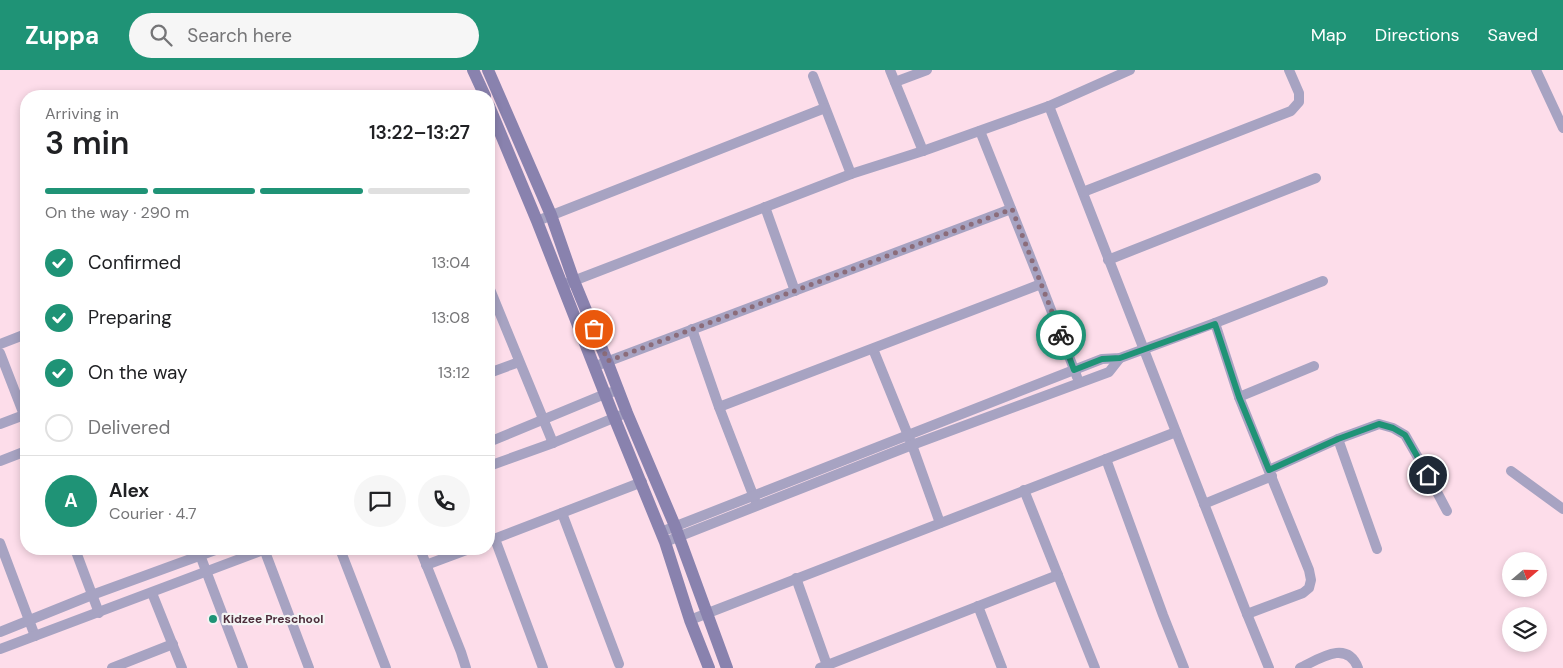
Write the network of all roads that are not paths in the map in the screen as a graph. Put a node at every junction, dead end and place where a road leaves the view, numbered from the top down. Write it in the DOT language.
graph roads {
  1 [pos="473,70"];
  2 [pos="488,70"];
  3 [pos="890,70"];
  4 [pos="927,70"];
  5 [pos="1128,70"];
  6 [pos="1289,70"];
  7 [pos="1536,70"];
  8 [pos="813,76"];
  9 [pos="895,82"];
  10 [pos="481,90"];
  11 [pos="1049,106"];
  12 [pos="825,108"];
  13 [pos="495,120"];
  14 [pos="1563,128"];
  15 [pos="980,131"];
  16 [pos="923,151"];
  17 [pos="851,174"];
  18 [pos="1316,178"];
  19 [pos="1083,192"];
  20 [pos="765,207"];
  21 [pos="1012,209"];
  22 [pos="551,215"];
  23 [pos="537,220"];
  24 [pos="1108,260"];
  25 [pos="1322,281"];
  26 [pos="568,283"];
  27 [pos="1041,284"];
  28 [pos="795,290"];
  29 [pos="495,311"];
  30 [pos="1215,324"];
  31 [pos="692,329"];
  32 [pos="20,336"];
  33 [pos="0,344"];
  34 [pos="873,349"];
  35 [pos="1144,349"];
  36 [pos="0,353"];
  37 [pos="1120,358"];
  38 [pos="608,361"];
  39 [pos="519,362"];
  40 [pos="1314,366"];
  41 [pos="595,367"];
  42 [pos="1074,370"];
  43 [pos="495,371"];
  44 [pos="1079,382"];
  45 [pos="619,390"];
  46 [pos="605,394"];
  47 [pos="1239,397"];
  48 [pos="20,401"];
  49 [pos="719,407"];
  50 [pos="627,413"];
  51 [pos="20,415"];
  52 [pos="614,417"];
  53 [pos="544,419"];
  54 [pos="0,424"];
  55 [pos="1176,432"];
  56 [pos="495,439"];
  57 [pos="1338,439"];
  58 [pos="910,440"];
  59 [pos="553,443"];
  60 [pos="20,453"];
  61 [pos="1106,459"];
  62 [pos="0,461"];
  63 [pos="495,464"];
  64 [pos="1511,471"];
  65 [pos="1270,473"];
  66 [pos="642,482"];
  67 [pos="1024,490"];
  68 [pos="755,500"];
  69 [pos="1204,504"];
  70 [pos="1563,509"];
  71 [pos="1446,511"];
  72 [pos="562,513"];
  73 [pos="940,523"];
  74 [pos="677,531"];
  75 [pos="663,537"];
  76 [pos="495,539"];
  77 [pos="0,543"];
  78 [pos="495,547"];
  79 [pos="1377,548"];
  80 [pos="2,555"];
  81 [pos="77,555"];
  82 [pos="250,555"];
  83 [pos="267,555"];
  84 [pos="342,555"];
  85 [pos="422,555"];
  86 [pos="453,555"];
  87 [pos="200,556"];
  88 [pos="426,565"];
  89 [pos="206,572"];
  90 [pos="1058,575"];
  91 [pos="796,578"];
  92 [pos="152,592"];
  93 [pos="92,595"];
  94 [pos="978,606"];
  95 [pos="99,613"];
  96 [pos="707,614"];
  97 [pos="1246,614"];
  98 [pos="30,620"];
  99 [pos="690,620"];
  100 [pos="0,632"];
  101 [pos="35,636"];
  102 [pos="172,644"];
  103 [pos="0,649"];
  104 [pos="619,664"];
  105 [pos="825,667"];
  106 [pos="112,668"];
  107 [pos="182,668"];
  108 [pos="243,668"];
  109 [pos="308,668"];
  110 [pos="386,668"];
  111 [pos="466,668"];
  112 [pos="544,668"];
  113 [pos="709,668"];
  114 [pos="726,668"];
  115 [pos="1002,668"];
  116 [pos="1095,668"];
  117 [pos="1184,668"];
  118 [pos="1269,668"];
  119 [pos="1300,668"];
  120 [pos="1358,668"];
  1 -- 10 [label="street"];
  2 -- 22 [label="street"];
  3 -- 9 [label="street"];
  4 -- 9 [label="street"];
  5 -- 11 [label="street"];
  6 -- 19 [label="street"];
  7 -- 14 [label="street"];
  8 -- 12 [label="street"];
  9 -- 16 [label="street"];
  11 -- 15 [label="street"];
  11 -- 19 [label="street"];
  12 -- 17 [label="street"];
  12 -- 22 [label="street"];
  13 -- 23 [label="street"];
  15 -- 16 [label="street"];
  15 -- 21 [label="street"];
  16 -- 17 [label="street"];
  17 -- 20 [label="street"];
  18 -- 24 [label="street"];
  19 -- 24 [label="street"];
  20 -- 26 [label="street"];
  20 -- 28 [label="street"];
  21 -- 27 [label="street"];
  21 -- 28 [label="street"];
  22 -- 23 [label="street"];
  22 -- 26 [label="street"];
  23 -- 26 [label="street"];
  24 -- 35 [label="street"];
  25 -- 30 [label="street"];
  26 -- 38 [label="street"];
  26 -- 41 [label="street"];
  27 -- 34 [label="street"];
  27 -- 42 [label="street"];
  28 -- 31 [label="street"];
  29 -- 39 [label="street"];
  30 -- 35 [label="street"];
  30 -- 47 [label="street"];
  31 -- 38 [label="street"];
  31 -- 49 [label="street"];
  32 -- 33 [label="street"];
  34 -- 49 [label="street"];
  34 -- 58 [label="street"];
  35 -- 37 [label="street"];
  35 -- 55 [label="street"];
  36 -- 48 [label="street"];
  37 -- 42 [label="street"];
  37 -- 44 [label="street"];
  38 -- 41 [label="street"];
  38 -- 45 [label="street"];
  39 -- 43 [label="street"];
  39 -- 53 [label="street"];
  40 -- 47 [label="street"];
  41 -- 46 [label="street"];
  42 -- 44 [label="street"];
  42 -- 58 [label="street"];
  44 -- 58 [label="street"];
  45 -- 46 [label="street"];
  45 -- 50 [label="street"];
  46 -- 52 [label="street"];
  46 -- 53 [label="street"];
  47 -- 65 [label="street"];
  49 -- 68 [label="street"];
  50 -- 52 [label="street"];
  50 -- 74 [label="street"];
  51 -- 54 [label="street"];
  52 -- 59 [label="street"];
  52 -- 66 [label="street"];
  53 -- 56 [label="street"];
  53 -- 59 [label="street"];
  55 -- 61 [label="street"];
  55 -- 69 [label="street"];
  57 -- 65 [label="street"];
  57 -- 71 [label="street"];
  57 -- 79 [label="street"];
  58 -- 68 [label="street"];
  58 -- 73 [label="street"];
  59 -- 63 [label="street"];
  60 -- 62 [label="street"];
  61 -- 67 [label="street"];
  61 -- 117 [label="street"];
  64 -- 70 [label="street"];
  65 -- 69 [label="street"];
  65 -- 97 [label="street"];
  66 -- 72 [label="street"];
  66 -- 75 [label="street"];
  67 -- 73 [label="street"];
  67 -- 90 [label="street"];
  68 -- 74 [label="street"];
  69 -- 97 [label="street"];
  72 -- 76 [label="street"];
  72 -- 104 [label="street"];
  73 -- 91 [label="street"];
  74 -- 75 [label="street"];
  74 -- 96 [label="street"];
  75 -- 99 [label="street"];
  77 -- 80 [label="street"];
  78 -- 112 [label="street"];
  80 -- 98 [label="street"];
  81 -- 93 [label="street"];
  82 -- 89 [label="street"];
  83 -- 109 [label="street"];
  84 -- 110 [label="street"];
  85 -- 88 [label="street"];
  86 -- 88 [label="street"];
  87 -- 89 [label="street"];
  87 -- 93 [label="street"];
  88 -- 111 [label="street"];
  89 -- 92 [label="street"];
  89 -- 108 [label="street"];
  90 -- 94 [label="street"];
  90 -- 116 [label="street"];
  91 -- 96 [label="street"];
  91 -- 105 [label="street"];
  92 -- 95 [label="street"];
  92 -- 102 [label="street"];
  93 -- 95 [label="street"];
  93 -- 98 [label="street"];
  94 -- 105 [label="street"];
  94 -- 115 [label="street"];
  95 -- 101 [label="street"];
  96 -- 99 [label="street"];
  96 -- 114 [label="street"];
  97 -- 118 [label="street"];
  98 -- 100 [label="street"];
  98 -- 101 [label="street"];
  99 -- 113 [label="street"];
  101 -- 103 [label="street"];
  102 -- 106 [label="street"];
  102 -- 107 [label="street"];
  119 -- 120 [label="street"];
}
